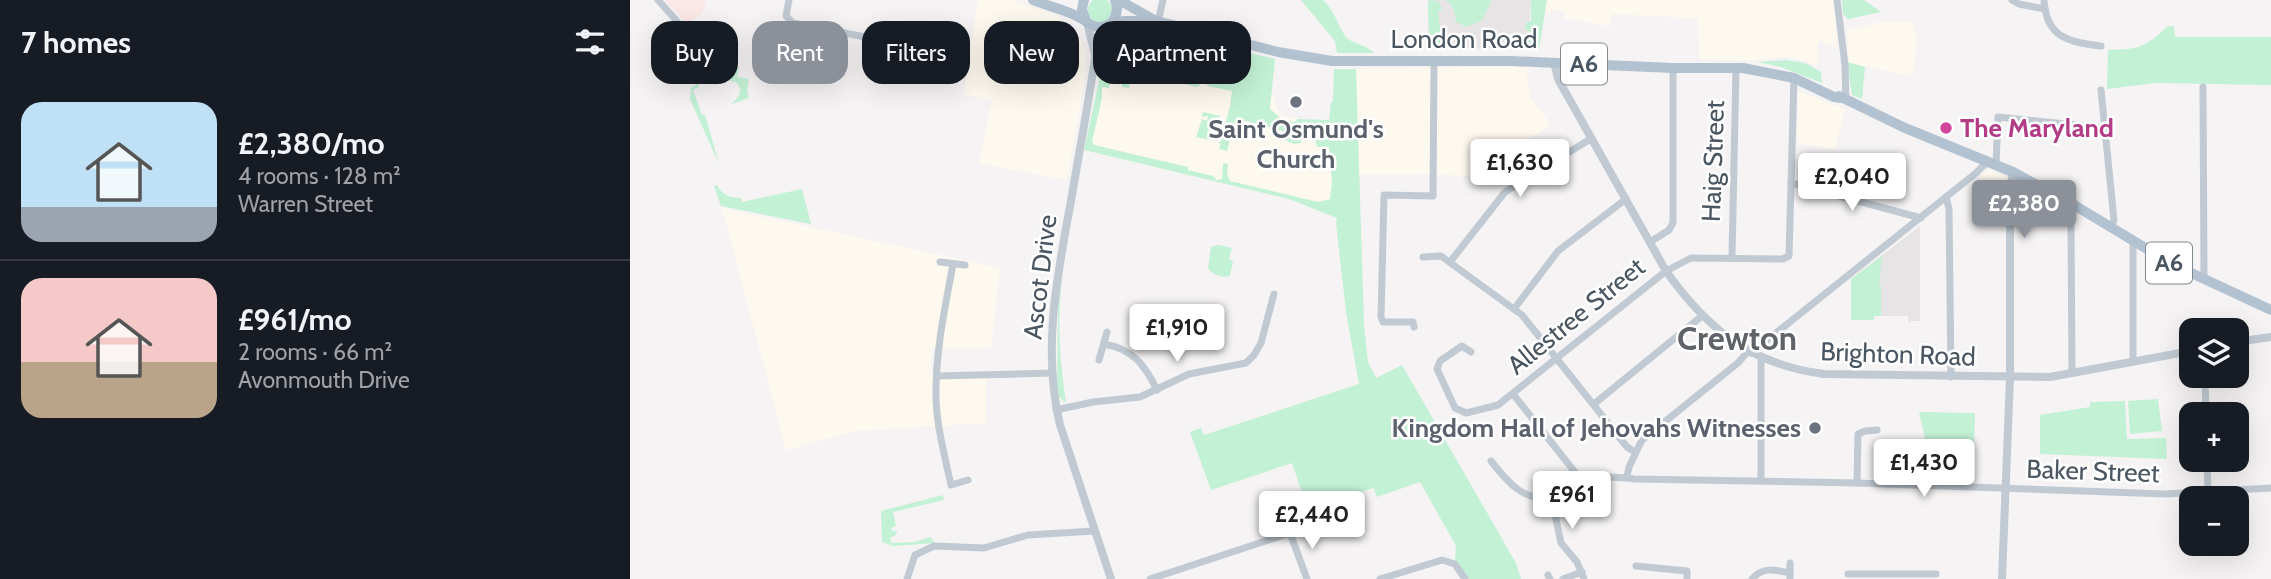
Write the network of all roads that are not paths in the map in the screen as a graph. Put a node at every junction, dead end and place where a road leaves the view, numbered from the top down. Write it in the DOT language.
graph roads {
  1 [pos="658,0"];
  2 [pos="789,0"];
  3 [pos="1033,0"];
  4 [pos="1084,0"];
  5 [pos="1117,0"];
  6 [pos="1163,0"];
  7 [pos="1837,0"];
  8 [pos="2012,0"];
  9 [pos="2044,0"];
  10 [pos="2045,9"];
  11 [pos="677,21"];
  12 [pos="1086,21"];
  13 [pos="1112,21"];
  14 [pos="1155,21"];
  15 [pos="1157,21"];
  16 [pos="1093,26"];
  17 [pos="862,37"];
  18 [pos="1251,45"];
  19 [pos="2101,46"];
  20 [pos="1093,50"];
  21 [pos="1434,61"];
  22 [pos="1553,62"];
  23 [pos="1736,67"];
  24 [pos="1673,68"];
  25 [pos="1093,69"];
  26 [pos="1794,78"];
  27 [pos="2203,87"];
  28 [pos="2101,90"];
  29 [pos="1844,99"];
  30 [pos="2104,128"];
  31 [pos="1592,138"];
  32 [pos="1992,163"];
  33 [pos="2013,172"];
  34 [pos="1791,183"];
  35 [pos="1946,197"];
  36 [pos="1626,199"];
  37 [pos="2074,205"];
  38 [pos="1921,218"];
  39 [pos="2111,228"];
  40 [pos="1650,242"];
  41 [pos="2133,242"];
  42 [pos="1423,257"];
  43 [pos="1732,257"];
  44 [pos="1450,261"];
  45 [pos="940,262"];
  46 [pos="953,264"];
  47 [pos="965,265"];
  48 [pos="1666,271"];
  49 [pos="2204,280"];
  50 [pos="1275,294"];
  51 [pos="1514,309"];
  52 [pos="2271,310"];
  53 [pos="1702,316"];
  54 [pos="1414,327"];
  55 [pos="1107,332"];
  56 [pos="2271,337"];
  57 [pos="2249,340"];
  58 [pos="1104,344"];
  59 [pos="1471,352"];
  60 [pos="1749,352"];
  61 [pos="2179,353"];
  62 [pos="1761,357"];
  63 [pos="1557,359"];
  64 [pos="1099,360"];
  65 [pos="2133,362"];
  66 [pos="1053,373"];
  67 [pos="2072,373"];
  68 [pos="937,376"];
  69 [pos="1951,377"];
  70 [pos="2010,378"];
  71 [pos="1157,390"];
  72 [pos="1513,394"];
  73 [pos="1594,404"];
  74 [pos="1056,410"];
  75 [pos="1877,430"];
  76 [pos="1635,452"];
  77 [pos="1491,461"];
  78 [pos="1578,475"];
  79 [pos="1627,476"];
  80 [pos="968,480"];
  81 [pos="1761,481"];
  82 [pos="1857,483"];
  83 [pos="2271,488"];
  84 [pos="2007,489"];
  85 [pos="2249,489"];
  86 [pos="2179,494"];
  87 [pos="1554,500"];
  88 [pos="1094,531"];
  89 [pos="1790,563"];
  90 [pos="1696,570"];
  91 [pos="1848,574"];
  92 [pos="1936,574"];
  93 [pos="1687,575"];
  94 [pos="1583,576"];
  95 [pos="1643,576"];
  96 [pos="1790,576"];
  97 [pos="1861,576"];
  98 [pos="1927,577"];
  99 [pos="907,579"];
  100 [pos="1111,579"];
  101 [pos="1150,579"];
  102 [pos="1307,579"];
  103 [pos="1381,579"];
  104 [pos="1465,579"];
  105 [pos="1563,579"];
  106 [pos="1752,579"];
  107 [pos="2002,579"];
  1 -- 11 [label="street"];
  2 -- 17 [label="street"];
  3 -- 12 [label="main road"];
  4 -- 12 [label="main road"];
  5 -- 13 [label="main road"];
  5 -- 14 [label="main road, London Road / A6"];
  6 -- 15 [label="street"];
  7 -- 29 [label="street"];
  8 -- 10 [label="street"];
  9 -- 10 [label="street"];
  10 -- 19 [label="street"];
  12 -- 16 [label="main road, London Road"];
  12 -- 20 [label="street, Ascot Drive"];
  18 -- 21 [label="main road, London Road / A6"];
  21 -- 22 [label="main road, London Road / A6"];
  21 -- 54 [label="street"];
  22 -- 24 [label="main road, London Road / A6"];
  22 -- 31 [label="street, Brighton Road"];
  23 -- 24 [label="main road, London Road / A6"];
  23 -- 26 [label="main road, London Road / A6"];
  23 -- 43 [label="street, Haig Street"];
  24 -- 40 [label="street"];
  25 -- 66 [label="street, Ascot Drive"];
  26 -- 29 [label="main road, London Road / A6"];
  26 -- 34 [label="street"];
  27 -- 49 [label="street"];
  28 -- 30 [label="street"];
  29 -- 32 [label="main road, London Road / A6"];
  30 -- 32 [label="street"];
  30 -- 39 [label="street"];
  31 -- 36 [label="street, Brighton Road"];
  31 -- 44 [label="street"];
  32 -- 33 [label="main road, London Road / A6"];
  32 -- 35 [label="street"];
  33 -- 37 [label="main road, London Road / A6"];
  33 -- 70 [label="street"];
  34 -- 38 [label="street"];
  34 -- 43 [label="street, Allestree Street"];
  35 -- 38 [label="street"];
  35 -- 69 [label="street"];
  36 -- 40 [label="street, Brighton Road"];
  36 -- 51 [label="street"];
  37 -- 39 [label="main road, London Road / A6"];
  37 -- 67 [label="street"];
  38 -- 60 [label="street"];
  39 -- 41 [label="main road, London Road / A6"];
  40 -- 48 [label="street, Brighton Road"];
  41 -- 49 [label="main road, London Road / A6"];
  41 -- 65 [label="street"];
  42 -- 44 [label="street"];
  43 -- 48 [label="street, Allestree Street"];
  44 -- 51 [label="street"];
  45 -- 46 [label="street"];
  46 -- 47 [label="street"];
  46 -- 68 [label="street"];
  48 -- 53 [label="street, Brighton Road"];
  48 -- 63 [label="street, Allestree Street"];
  49 -- 52 [label="main road, London Road / A6"];
  50 -- 71 [label="street"];
  51 -- 63 [label="street"];
  53 -- 60 [label="street, Brighton Road"];
  53 -- 73 [label="street"];
  55 -- 58 [label="street"];
  56 -- 57 [label="street"];
  58 -- 64 [label="street"];
  58 -- 71 [label="street"];
  59 -- 72 [label="street, Allestree Street"];
  60 -- 62 [label="street, Brighton Road"];
  60 -- 76 [label="street"];
  61 -- 65 [label="street, Brighton Road"];
  62 -- 69 [label="street, Brighton Road"];
  62 -- 81 [label="street"];
  63 -- 72 [label="street, Allestree Street"];
  63 -- 73 [label="street"];
  65 -- 67 [label="street, Brighton Road"];
  66 -- 68 [label="street"];
  66 -- 74 [label="street, Ascot Drive"];
  67 -- 70 [label="street, Brighton Road"];
  68 -- 80 [label="street"];
  69 -- 70 [label="street, Brighton Road"];
  70 -- 84 [label="street"];
  71 -- 74 [label="street"];
  72 -- 78 [label="street"];
  73 -- 76 [label="street"];
  74 -- 88 [label="street, Ascot Drive"];
  75 -- 82 [label="street"];
  76 -- 79 [label="street"];
  77 -- 87 [label="street"];
  78 -- 79 [label="street, Baker Street"];
  78 -- 87 [label="street"];
  79 -- 81 [label="street, Baker Street"];
  81 -- 82 [label="street, Baker Street"];
  82 -- 84 [label="street, Baker Street"];
  83 -- 85 [label="street, Baker Street"];
  84 -- 86 [label="street, Baker Street"];
  84 -- 107 [label="street"];
  87 -- 94 [label="street"];
  88 -- 99 [label="street"];
  88 -- 100 [label="street, Ascot Drive"];
  89 -- 96 [label="street"];
  90 -- 93 [label="street"];
  91 -- 97 [label="street"];
  92 -- 98 [label="street"];
  93 -- 95 [label="street"];
  94 -- 105 [label="street"];
  96 -- 106 [label="street"];
  97 -- 98 [label="street"];
  101 -- 102 [label="street"];
  103 -- 104 [label="street"];
}
